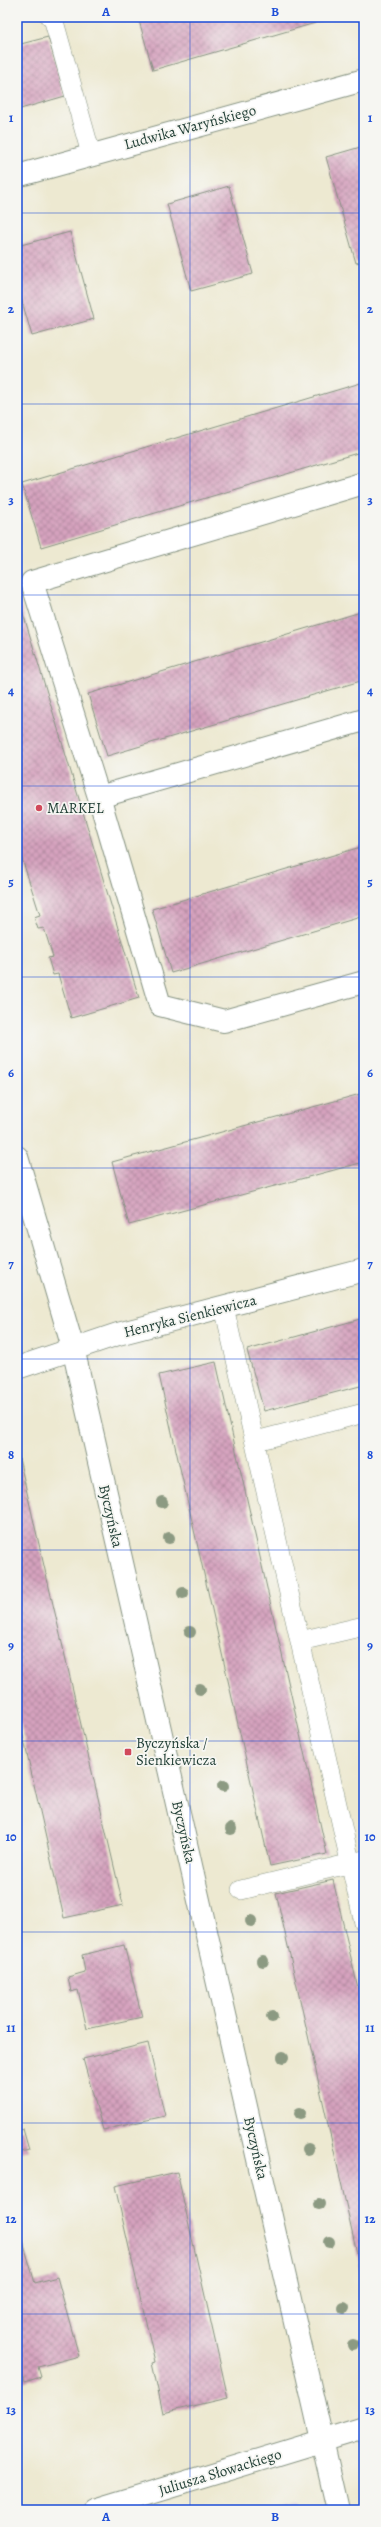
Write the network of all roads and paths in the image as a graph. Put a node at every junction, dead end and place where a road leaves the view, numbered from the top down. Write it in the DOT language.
graph roads {
  1 [pos="50,17"];
  2 [pos="364,80"];
  3 [pos="91,154"];
  4 [pos="17,176"];
  5 [pos="364,483"];
  6 [pos="364,720"];
  7 [pos="99,797"];
  8 [pos="364,982"];
  9 [pos="17,1157"];
  10 [pos="364,1270"];
  11 [pos="224,1307"];
  12 [pos="73,1348"];
  13 [pos="17,1368"];
  14 [pos="364,1413"];
  15 [pos="256,1441"];
  16 [pos="364,1626"];
  17 [pos="300,1641"];
  18 [pos="357,1862"];
  19 [pos="241,1890"];
  20 [pos="364,1923"];
  21 [pos="364,2428"];
  22 [pos="322,2440"];
  23 [pos="94,2510"];
  24 [pos="338,2510"];
  1 -- 3 [label="lane"];
  2 -- 3 [label="street, Ludwika Waryńskiego"];
  3 -- 4 [label="street, Ludwika Waryńskiego"];
  5 -- 7 [label="street"];
  6 -- 7 [label="street"];
  7 -- 8 [label="street"];
  9 -- 12 [label="street, Byczyńska"];
  10 -- 11 [label="street, Henryka Sienkiewicza"];
  11 -- 12 [label="street, Henryka Sienkiewicza"];
  11 -- 15 [label="lane"];
  12 -- 13 [label="street, Henryka Sienkiewicza"];
  12 -- 22 [label="street, Byczyńska"];
  14 -- 15 [label="lane"];
  15 -- 17 [label="lane"];
  16 -- 17 [label="lane"];
  17 -- 18 [label="lane"];
  18 -- 19 [label="lane"];
  18 -- 20 [label="lane"];
  21 -- 22 [label="street, Juliusza Słowackiego"];
  22 -- 23 [label="street, Juliusza Słowackiego"];
  22 -- 24 [label="street, Byczyńska"];
}
